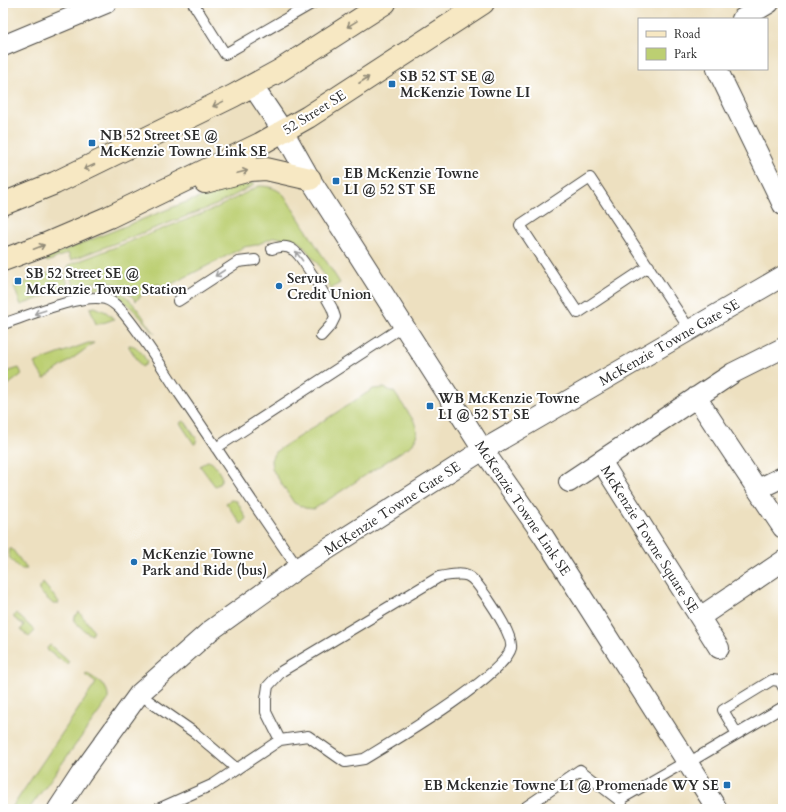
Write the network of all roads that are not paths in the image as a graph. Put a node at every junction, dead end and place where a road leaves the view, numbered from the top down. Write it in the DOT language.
graph roads {
  1 [pos="106,3"];
  2 [pos="193,3"];
  3 [pos="313,3"];
  4 [pos="385,3"];
  5 [pos="483,3"];
  6 [pos="768,3"];
  7 [pos="744,18"];
  8 [pos="3,46"];
  9 [pos="717,70"];
  10 [pos="252,85"];
  11 [pos="283,131"];
  12 [pos="310,178"];
  13 [pos="176,185"];
  14 [pos="3,204"];
  15 [pos="783,205"];
  16 [pos="272,249"];
  17 [pos="3,260"];
  18 [pos="255,260"];
  19 [pos="649,266"];
  20 [pos="783,276"];
  21 [pos="178,301"];
  22 [pos="3,324"];
  23 [pos="405,325"];
  24 [pos="690,330"];
  25 [pos="321,336"];
  26 [pos="783,348"];
  27 [pos="696,398"];
  28 [pos="216,448"];
  29 [pos="483,450"];
  30 [pos="601,461"];
  31 [pos="783,477"];
  32 [pos="569,482"];
  33 [pos="758,489"];
  34 [pos="783,528"];
  35 [pos="783,561"];
  36 [pos="298,568"];
  37 [pos="700,617"];
  38 [pos="719,648"];
  39 [pos="782,682"];
  40 [pos="139,694"];
  41 [pos="783,707"];
  42 [pos="738,734"];
  43 [pos="280,740"];
  44 [pos="687,762"];
  45 [pos="237,769"];
  46 [pos="619,800"];
  47 [pos="167,806"];
  48 [pos="58,809"];
  49 [pos="158,809"];
  50 [pos="522,809"];
  51 [pos="624,809"];
  52 [pos="717,809"];
  1 -- 8 [label="street"];
  2 -- 3 [label="lane"];
  4 -- 10 [label="main road, one-way"];
  11 -- 5 [label="main road, 52 Street SE, one-way"];
  6 -- 7 [label="street"];
  9 -- 15 [label="street"];
  10 -- 11 [label="street, McKenzie Towne Link SE"];
  10 -- 14 [label="main road, one-way"];
  11 -- 12 [label="street, McKenzie Towne Link SE"];
  11 -- 13 [label="main road, 52 Street SE"];
  13 -- 12 [label="main road, one-way"];
  12 -- 23 [label="street, McKenzie Towne Link SE"];
  17 -- 13 [label="main road, 52 Street SE, one-way"];
  25 -- 16 [label="lane, one-way"];
  18 -- 21 [label="lane, one-way"];
  19 -- 19 [label="lane"];
  19 -- 24 [label="lane"];
  20 -- 24 [label="street, McKenzie Towne Gate SE"];
  28 -- 22 [label="lane, one-way"];
  23 -- 28 [label="lane"];
  23 -- 29 [label="street, McKenzie Towne Link SE"];
  24 -- 29 [label="street, McKenzie Towne Gate SE"];
  26 -- 27 [label="street, McKenzie Towne Square SE"];
  27 -- 30 [label="street, McKenzie Towne Square SE"];
  27 -- 33 [label="street"];
  28 -- 36 [label="lane"];
  29 -- 36 [label="street, McKenzie Towne Gate SE"];
  29 -- 44 [label="street, McKenzie Towne Link SE"];
  30 -- 32 [label="street, McKenzie Towne Square SE"];
  30 -- 37 [label="street, McKenzie Towne Square SE"];
  31 -- 33 [label="street"];
  33 -- 34 [label="street"];
  35 -- 37 [label="street, McKenzie Towne Square SE"];
  36 -- 40 [label="street, McKenzie Towne Gate SE"];
  37 -- 38 [label="street, McKenzie Towne Square SE"];
  39 -- 42 [label="lane"];
  40 -- 45 [label="lane"];
  40 -- 48 [label="street, McKenzie Towne Gate SE"];
  41 -- 42 [label="lane"];
  42 -- 44 [label="lane"];
  43 -- 43 [label="lane"];
  43 -- 45 [label="lane"];
  44 -- 46 [label="lane"];
  44 -- 52 [label="street, McKenzie Towne Link SE"];
  45 -- 47 [label="lane"];
  46 -- 50 [label="lane"];
  46 -- 51 [label="lane"];
  47 -- 49 [label="lane"];
}
